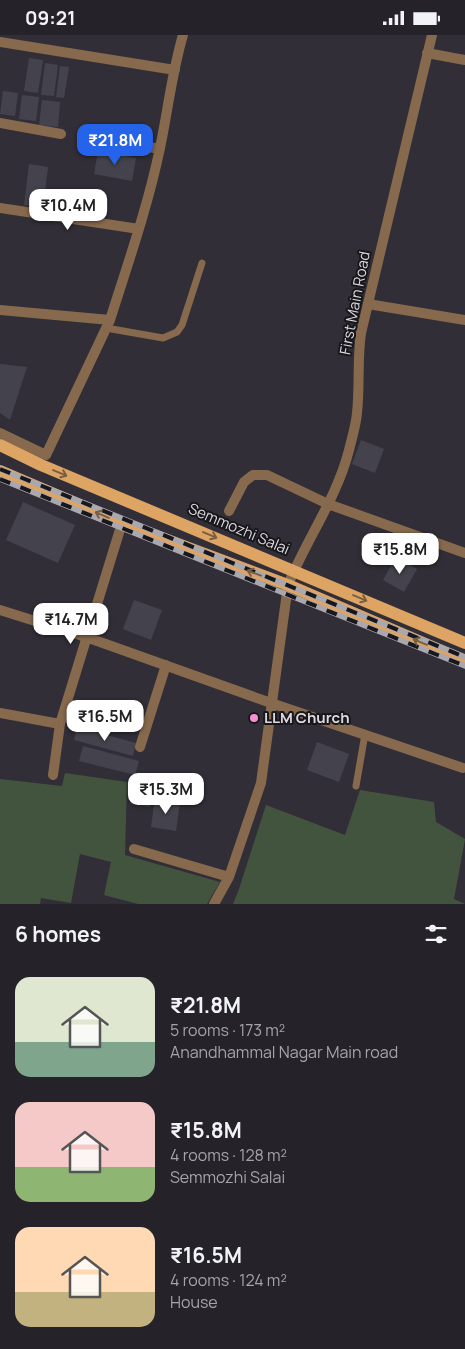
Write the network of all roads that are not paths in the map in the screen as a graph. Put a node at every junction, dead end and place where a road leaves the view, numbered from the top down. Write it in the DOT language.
graph roads {
  1 [pos="432,35"];
  2 [pos="182,39"];
  3 [pos="0,42"];
  4 [pos="427,53"];
  5 [pos="465,60"];
  6 [pos="175,70"];
  7 [pos="0,123"];
  8 [pos="61,134"];
  9 [pos="109,140"];
  10 [pos="160,149"];
  11 [pos="0,208"];
  12 [pos="139,229"];
  13 [pos="202,263"];
  14 [pos="368,304"];
  15 [pos="0,310"];
  16 [pos="465,320"];
  17 [pos="108,324"];
  18 [pos="0,433"];
  19 [pos="0,445"];
  20 [pos="44,460"];
  21 [pos="0,471"];
  22 [pos="328,504"];
  23 [pos="228,511"];
  24 [pos="122,523"];
  25 [pos="465,553"];
  26 [pos="294,570"];
  27 [pos="288,585"];
  28 [pos="0,610"];
  29 [pos="86,637"];
  30 [pos="465,643"];
  31 [pos="465,661"];
  32 [pos="166,665"];
  33 [pos="271,703"];
  34 [pos="0,713"];
  35 [pos="60,724"];
  36 [pos="365,734"];
  37 [pos="140,747"];
  38 [pos="463,768"];
  39 [pos="53,775"];
  40 [pos="356,786"];
  41 [pos="134,849"];
  42 [pos="229,877"];
  43 [pos="214,904"];
  1 -- 4 [label="street, First Main Road"];
  2 -- 6 [label="street"];
  3 -- 6 [label="street"];
  4 -- 5 [label="street"];
  4 -- 14 [label="street, First Main Road"];
  6 -- 10 [label="street"];
  7 -- 8 [label="street"];
  9 -- 10 [label="street"];
  10 -- 12 [label="street"];
  11 -- 12 [label="street"];
  12 -- 17 [label="street"];
  13 -- 17 [label="lane"];
  14 -- 16 [label="street"];
  14 -- 22 [label="street, First Main Road"];
  15 -- 17 [label="street"];
  17 -- 20 [label="street"];
  18 -- 20 [label="street"];
  19 -- 20 [label="main road, Semmozhi Salai"];
  20 -- 26 [label="main road, Semmozhi Salai, one-way"];
  24 -- 21 [label="main road, one-way"];
  22 -- 23 [label="street"];
  22 -- 25 [label="street"];
  22 -- 26 [label="street, First Main Road"];
  27 -- 24 [label="main road, one-way"];
  24 -- 29 [label="street"];
  26 -- 27 [label="street, First Main Road"];
  26 -- 30 [label="main road, Semmozhi Salai, one-way"];
  31 -- 27 [label="main road, one-way"];
  27 -- 33 [label="street, First Main Road"];
  28 -- 29 [label="street"];
  29 -- 32 [label="street"];
  29 -- 35 [label="street"];
  32 -- 33 [label="street"];
  32 -- 37 [label="street"];
  33 -- 36 [label="street"];
  33 -- 42 [label="street, First Main Road"];
  34 -- 35 [label="street"];
  35 -- 39 [label="street"];
  36 -- 38 [label="street"];
  36 -- 40 [label="lane"];
  41 -- 42 [label="street"];
  42 -- 43 [label="street, First Main Road"];
}
